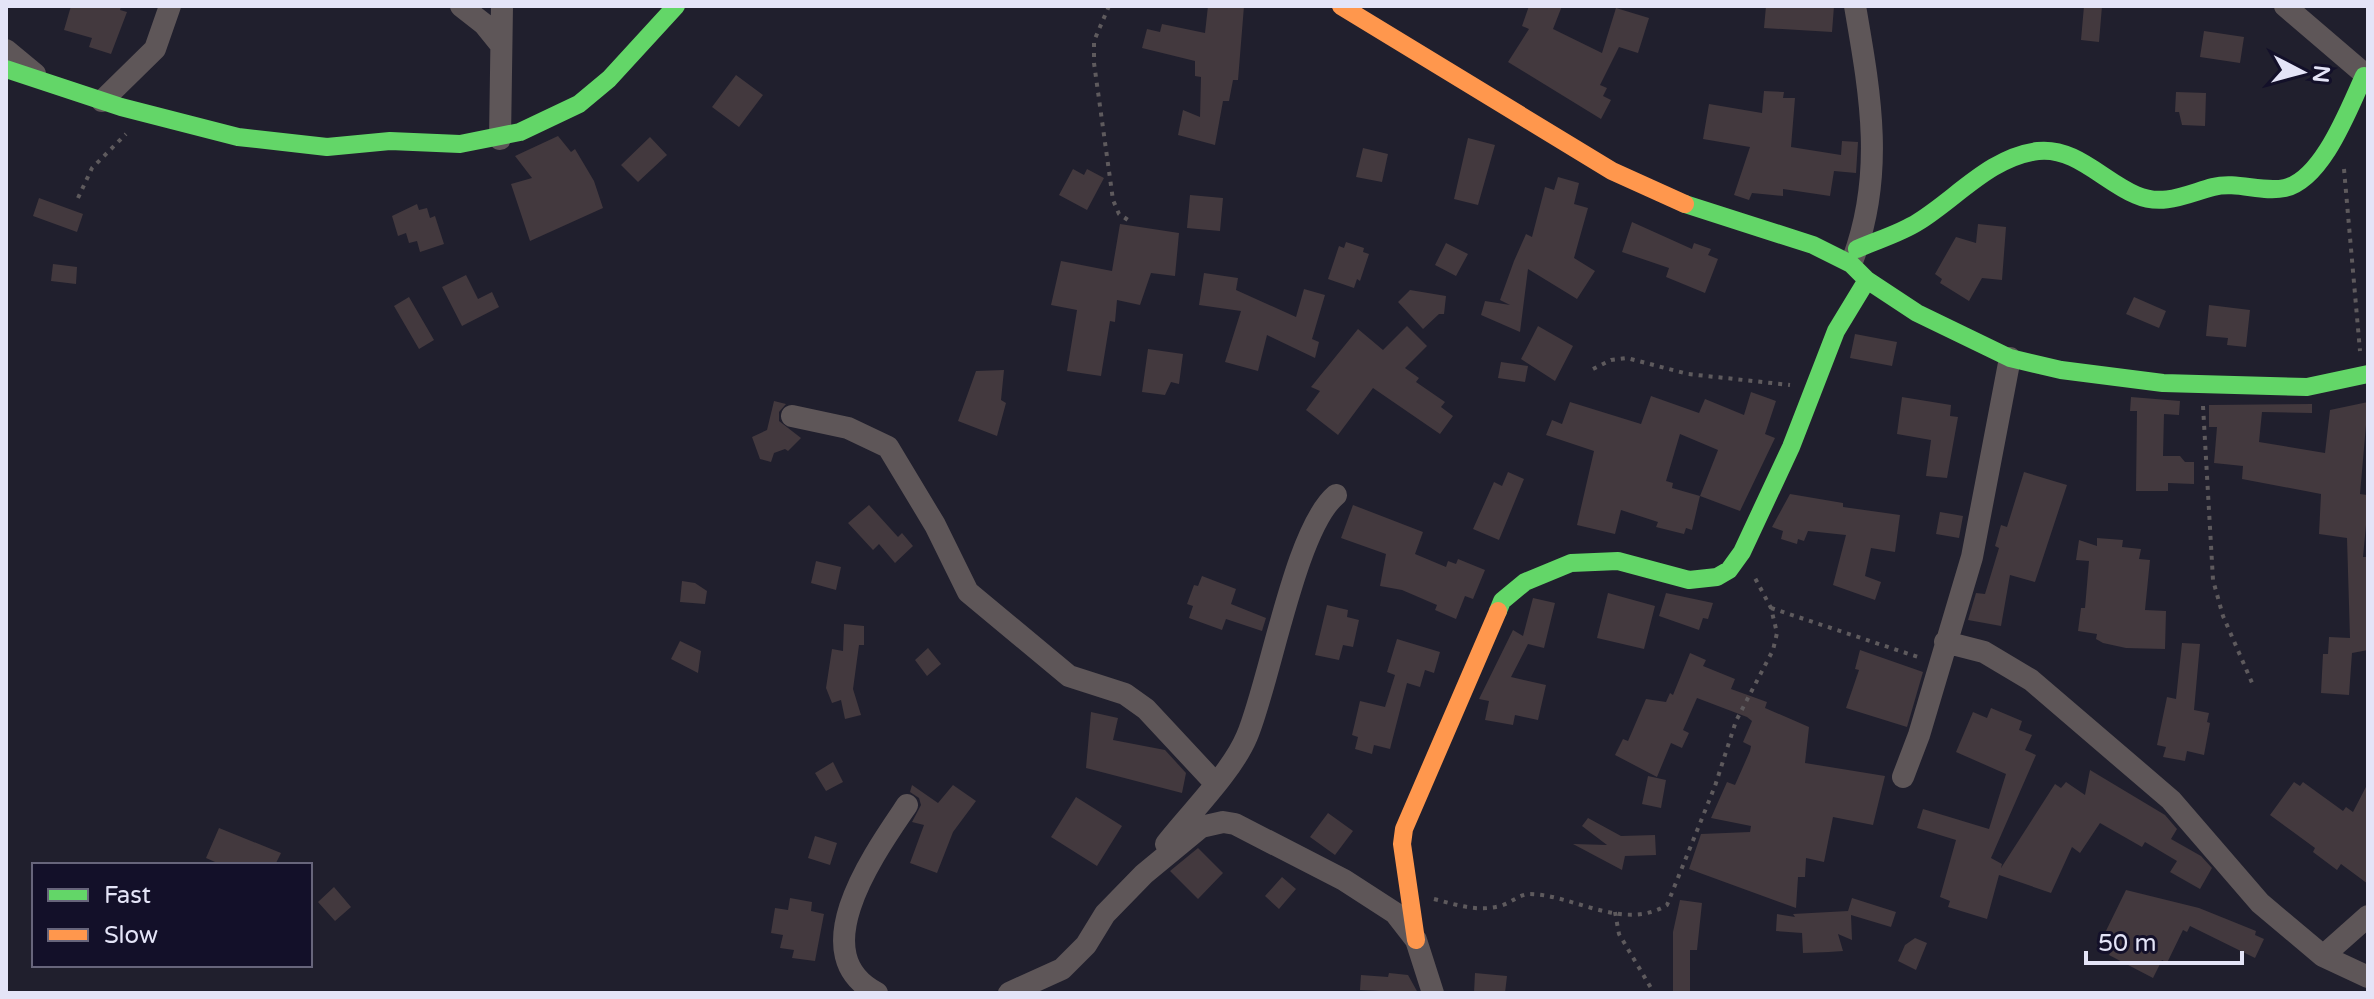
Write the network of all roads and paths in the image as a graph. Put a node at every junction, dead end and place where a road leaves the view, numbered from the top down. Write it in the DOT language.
graph roads {
  1 [pos="170,6"];
  2 [pos="461,6"];
  3 [pos="502,6"];
  4 [pos="676,6"];
  5 [pos="1109,6"];
  6 [pos="1341,6"];
  7 [pos="1855,6"];
  8 [pos="2285,6"];
  9 [pos="501,45"];
  10 [pos="6,50"];
  11 [pos="6,69"];
  12 [pos="2366,77"];
  13 [pos="45,82"];
  14 [pos="102,101"];
  15 [pos="142,113"];
  16 [pos="500,139"];
  17 [pos="2343,168"];
  18 [pos="78,198"];
  19 [pos="1128,220"];
  20 [pos="1858,264"];
  21 [pos="2010,358"];
  22 [pos="1593,369"];
  23 [pos="2368,374"];
  24 [pos="2202,384"];
  25 [pos="1813,387"];
  26 [pos="792,416"];
  27 [pos="1336,495"];
  28 [pos="1741,556"];
  29 [pos="1771,608"];
  30 [pos="1942,652"];
  31 [pos="2253,685"];
  32 [pos="1903,777"];
  33 [pos="1215,783"];
  34 [pos="907,805"];
  35 [pos="1144,874"];
  36 [pos="1412,894"];
  37 [pos="1615,912"];
  38 [pos="2368,916"];
  39 [pos="1416,940"];
  40 [pos="2323,956"];
  41 [pos="2368,977"];
  42 [pos="877,993"];
  43 [pos="1009,993"];
  44 [pos="1433,993"];
  45 [pos="1654,993"];
  1 -- 14 [label="street"];
  2 -- 9 [label="street"];
  3 -- 9 [label="street"];
  4 -- 16 [label="street"];
  5 -- 19 [label="path"];
  6 -- 20 [label="street"];
  7 -- 20 [label="street"];
  8 -- 12 [label="street"];
  9 -- 16 [label="street"];
  10 -- 13 [label="street"];
  11 -- 13 [label="street"];
  12 -- 20 [label="street"];
  13 -- 14 [label="street"];
  14 -- 15 [label="street"];
  15 -- 16 [label="street"];
  15 -- 18 [label="path"];
  17 -- 23 [label="path"];
  20 -- 21 [label="street"];
  20 -- 25 [label="street"];
  21 -- 24 [label="street"];
  21 -- 30 [label="street"];
  22 -- 25 [label="path"];
  23 -- 24 [label="street"];
  24 -- 31 [label="path"];
  25 -- 28 [label="street"];
  26 -- 33 [label="street"];
  27 -- 33 [label="street"];
  28 -- 29 [label="path"];
  28 -- 36 [label="street"];
  29 -- 30 [label="path"];
  29 -- 37 [label="path"];
  30 -- 32 [label="street"];
  30 -- 40 [label="street"];
  33 -- 35 [label="street"];
  34 -- 42 [label="street"];
  35 -- 39 [label="street"];
  35 -- 43 [label="street"];
  36 -- 37 [label="path"];
  36 -- 39 [label="street"];
  37 -- 45 [label="path"];
  38 -- 40 [label="street"];
  39 -- 44 [label="street"];
  40 -- 41 [label="street"];
}
